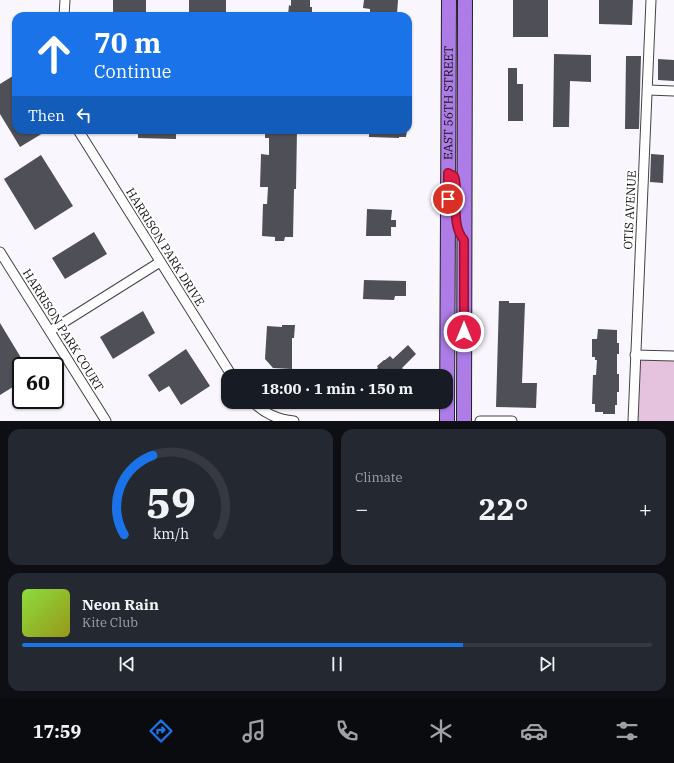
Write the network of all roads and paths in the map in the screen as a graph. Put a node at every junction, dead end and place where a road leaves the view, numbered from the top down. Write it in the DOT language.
graph roads {
  1 [pos="65,0"];
  2 [pos="449,0"];
  3 [pos="465,0"];
  4 [pos="651,0"];
  5 [pos="64,12"];
  6 [pos="449,90"];
  7 [pos="648,90"];
  8 [pos="674,91"];
  9 [pos="80,134"];
  10 [pos="465,138"];
  11 [pos="448,173"];
  12 [pos="464,240"];
  13 [pos="0,252"];
  14 [pos="160,262"];
  15 [pos="50,331"];
  16 [pos="635,355"];
  17 [pos="674,356"];
  18 [pos="228,369"];
  19 [pos="261,409"];
  20 [pos="106,421"];
  21 [pos="294,421"];
  22 [pos="447,421"];
  23 [pos="464,421"];
  24 [pos="480,421"];
  25 [pos="512,421"];
  26 [pos="633,421"];
  1 -- 5 [label="street"];
  2 -- 6 [label="main road, EAST 56TH STREET"];
  3 -- 10 [label="main road, EAST 56TH STREET"];
  4 -- 7 [label="street, OTIS AVENUE"];
  6 -- 10 [label="main road"];
  6 -- 11 [label="main road, EAST 56TH STREET"];
  7 -- 8 [label="street"];
  7 -- 16 [label="street, OTIS AVENUE"];
  9 -- 14 [label="street, HARRISON PARK DRIVE"];
  10 -- 12 [label="main road, EAST 56TH STREET"];
  11 -- 12 [label="main road"];
  11 -- 22 [label="main road, EAST 56TH STREET"];
  12 -- 23 [label="main road, EAST 56TH STREET"];
  13 -- 15 [label="street, HARRISON PARK COURT"];
  14 -- 15 [label="street"];
  14 -- 18 [label="street, HARRISON PARK DRIVE"];
  15 -- 20 [label="street, HARRISON PARK COURT"];
  16 -- 17 [label="street"];
  16 -- 26 [label="street, OTIS AVENUE"];
  19 -- 21 [label="street"];
  24 -- 25 [label="street"];
}
